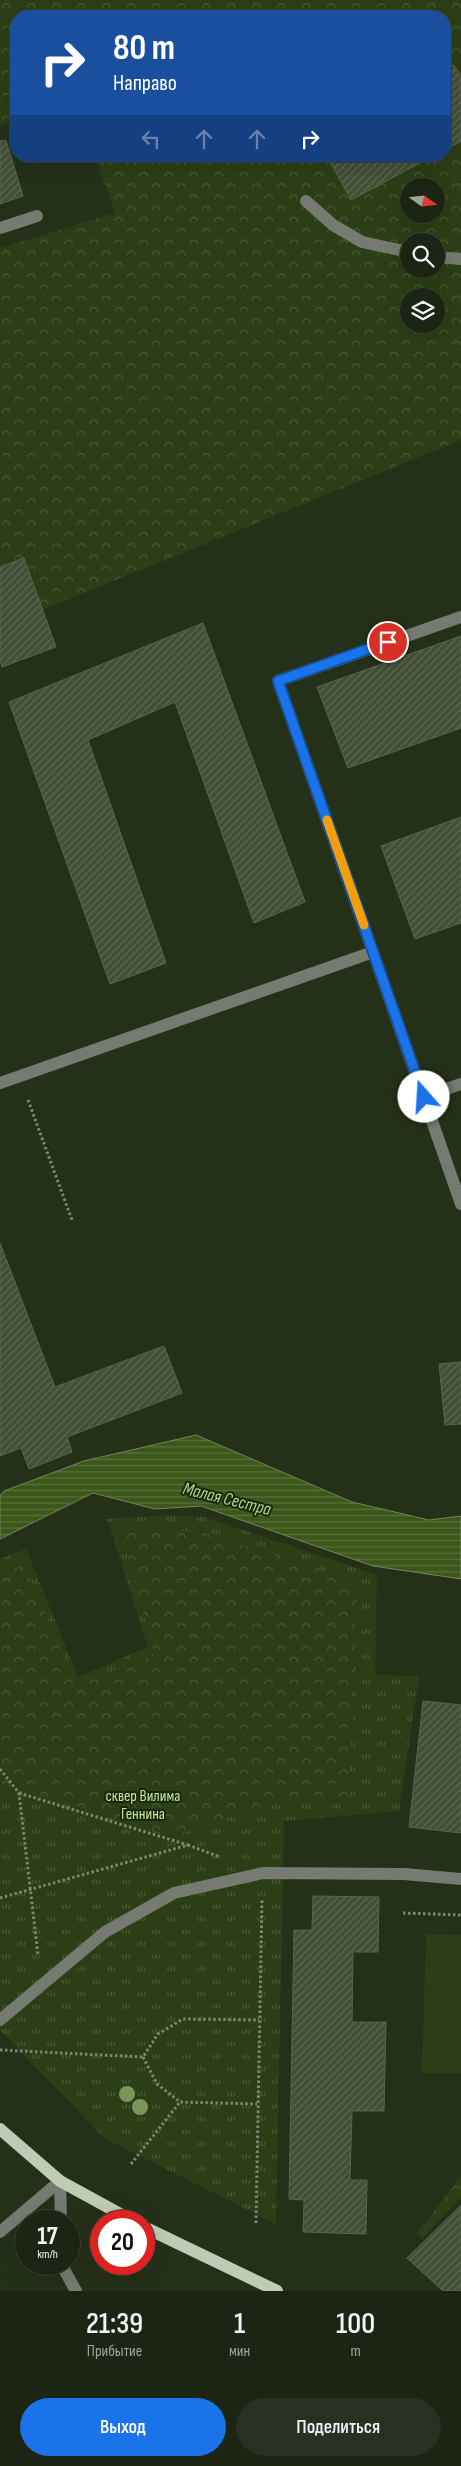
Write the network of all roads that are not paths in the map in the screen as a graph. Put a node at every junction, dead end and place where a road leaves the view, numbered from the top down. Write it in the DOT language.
graph roads {
  1 [pos="306,201"];
  2 [pos="37,216"];
  3 [pos="0,228"];
  4 [pos="400,250"];
  5 [pos="445,257"];
  6 [pos="461,260"];
  7 [pos="461,617"];
  8 [pos="373,952"];
  9 [pos="0,1083"];
  10 [pos="461,1084"];
  11 [pos="424,1097"];
  12 [pos="461,1204"];
  13 [pos="461,1879"];
  14 [pos="0,2020"];
  15 [pos="0,2129"];
  16 [pos="60,2181"];
  17 [pos="61,2210"];
  18 [pos="113,2210"];
  19 [pos="0,2232"];
  20 [pos="155,2232"];
  21 [pos="67,2275"];
  22 [pos="76,2291"];
  23 [pos="277,2291"];
  1 -- 4 [label="street"];
  2 -- 3 [label="street"];
  5 -- 6 [label="street"];
  7 -- 8 [label="street"];
  8 -- 9 [label="street"];
  8 -- 11 [label="street"];
  10 -- 11 [label="street"];
  11 -- 12 [label="street"];
  13 -- 14 [label="street"];
  15 -- 16 [label="main road"];
  16 -- 17 [label="street"];
  16 -- 18 [label="main road"];
  16 -- 19 [label="street"];
  20 -- 23 [label="main road"];
  21 -- 22 [label="street"];
}
